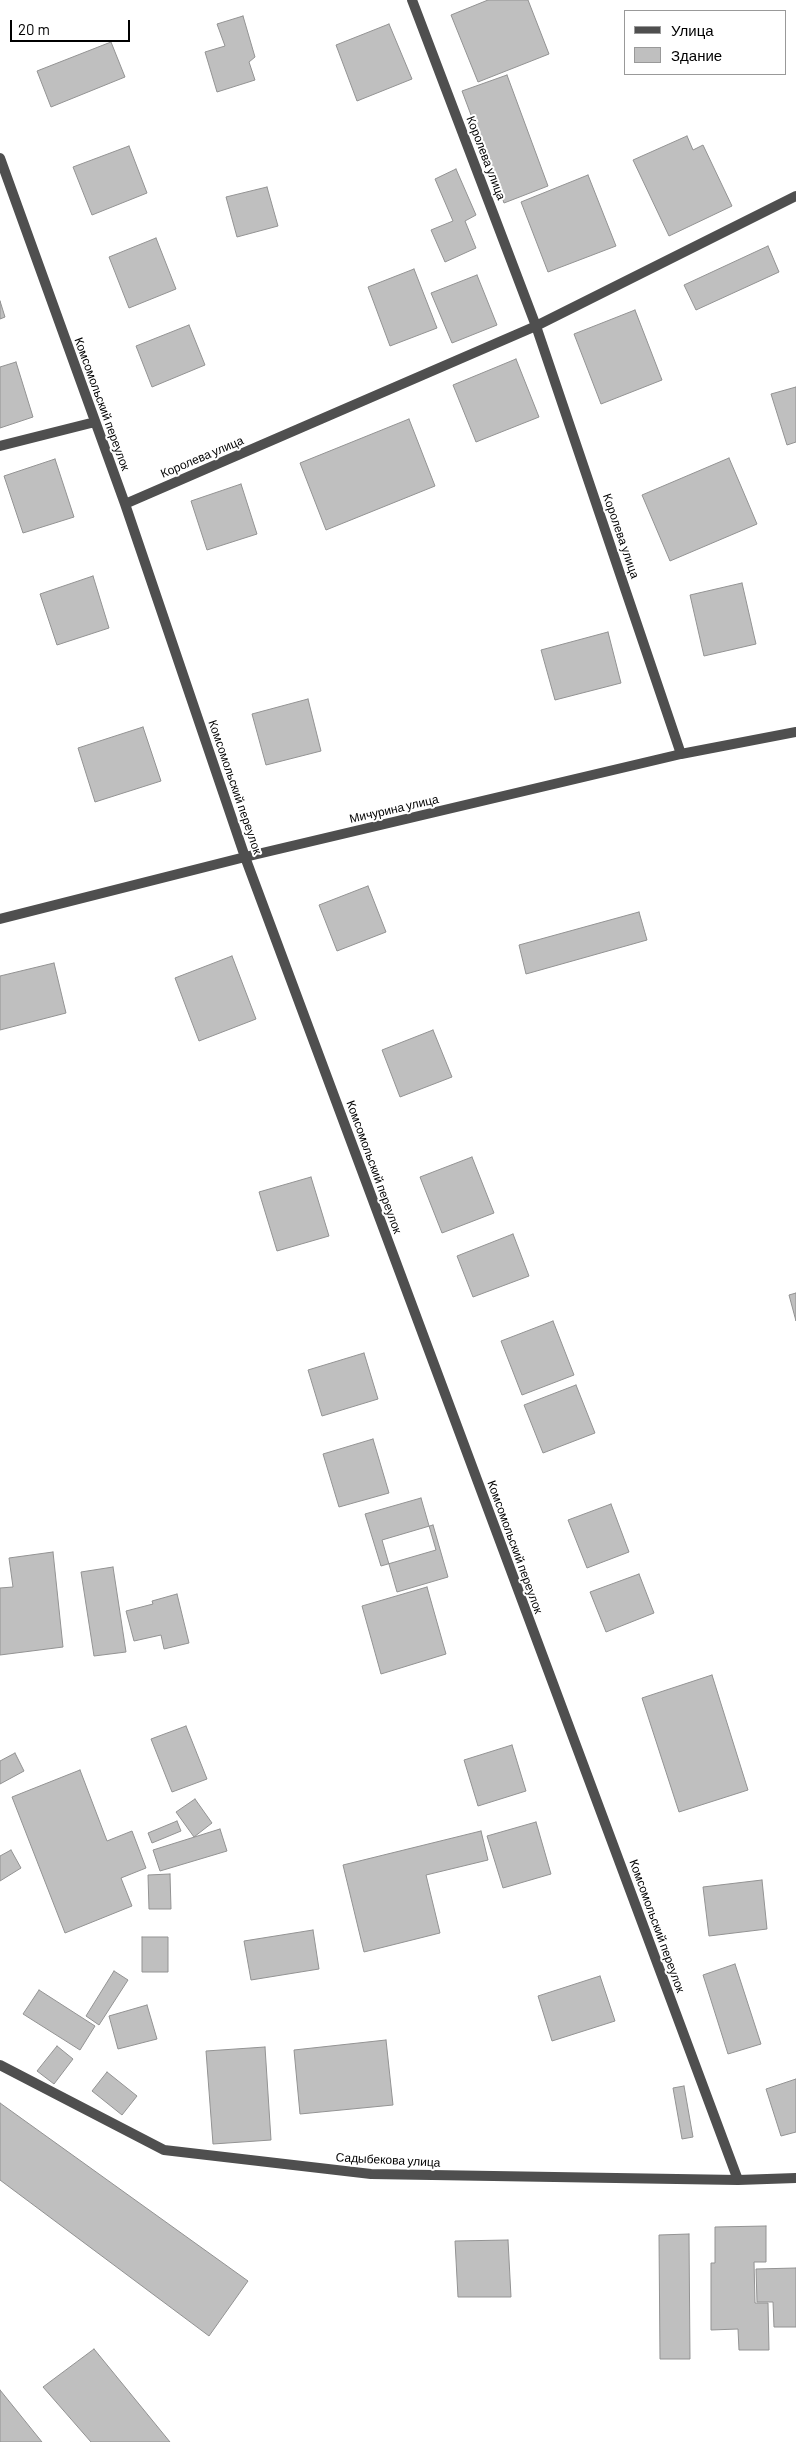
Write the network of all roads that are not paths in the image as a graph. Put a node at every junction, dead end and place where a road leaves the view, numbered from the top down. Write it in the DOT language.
graph roads {
  1 [pos="412,0"];
  2 [pos="0,158"];
  3 [pos="796,196"];
  4 [pos="536,326"];
  5 [pos="95,422"];
  6 [pos="0,446"];
  7 [pos="125,504"];
  8 [pos="796,732"];
  9 [pos="681,754"];
  10 [pos="245,857"];
  11 [pos="0,919"];
  12 [pos="0,2065"];
  13 [pos="796,2178"];
  14 [pos="738,2180"];
  1 -- 4 [label="street, Королева улица"];
  2 -- 5 [label="street, Комсомольский переулок"];
  3 -- 4 [label="street, Королева улица"];
  4 -- 7 [label="street, Королева улица"];
  4 -- 9 [label="street, Королева улица"];
  5 -- 6 [label="street"];
  5 -- 7 [label="street, Комсомольский переулок"];
  7 -- 10 [label="street, Комсомольский переулок"];
  8 -- 9 [label="street, Мичурина улица"];
  9 -- 10 [label="street, Мичурина улица"];
  10 -- 11 [label="street, Мичурина улица"];
  10 -- 14 [label="street, Комсомольский переулок"];
  12 -- 14 [label="street, Садыбекова улица"];
  13 -- 14 [label="street, Садыбекова улица"];
}
